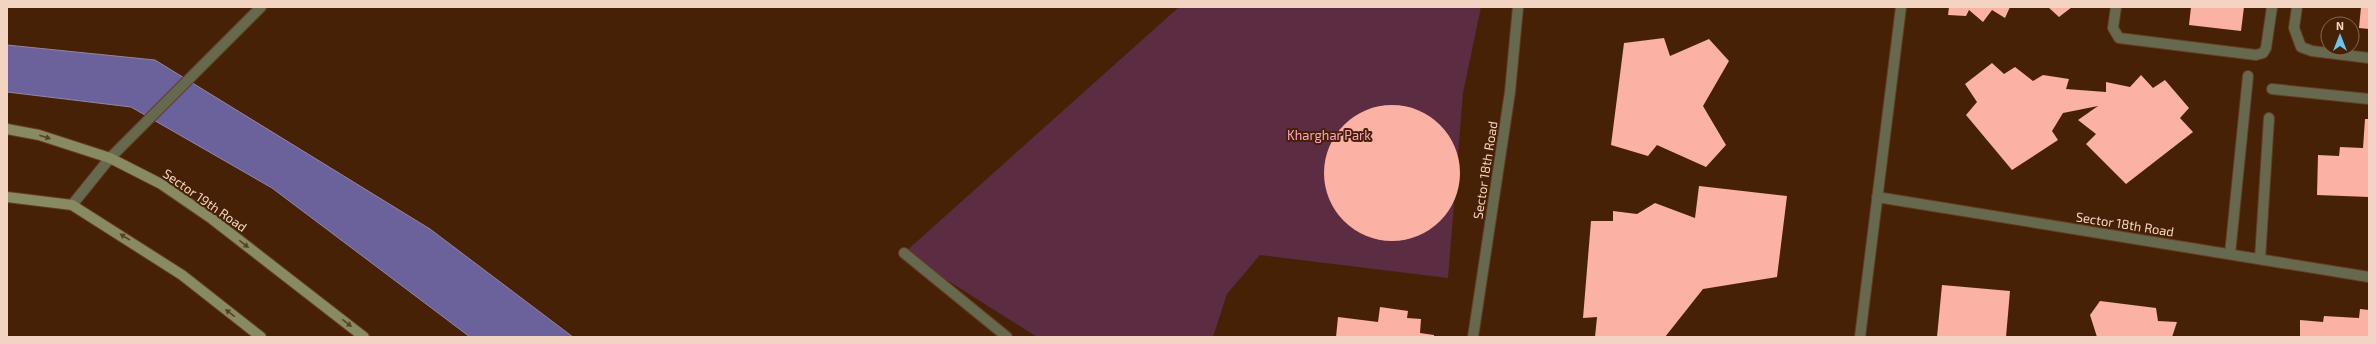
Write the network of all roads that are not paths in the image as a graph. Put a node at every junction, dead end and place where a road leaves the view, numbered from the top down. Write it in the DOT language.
graph roads {
  1 [pos="261,7"];
  2 [pos="1518,7"];
  3 [pos="1901,7"];
  4 [pos="2116,7"];
  5 [pos="2272,7"];
  6 [pos="2297,7"];
  7 [pos="2369,58"];
  8 [pos="2248,76"];
  9 [pos="2272,89"];
  10 [pos="2369,99"];
  11 [pos="2269,118"];
  12 [pos="7,129"];
  13 [pos="110,158"];
  14 [pos="7,197"];
  15 [pos="1877,197"];
  16 [pos="72,205"];
  17 [pos="904,253"];
  18 [pos="2230,254"];
  19 [pos="2260,260"];
  20 [pos="2369,277"];
  21 [pos="261,337"];
  22 [pos="364,337"];
  23 [pos="1007,337"];
  24 [pos="1473,337"];
  25 [pos="1860,337"];
  1 -- 13 [label="street"];
  2 -- 24 [label="street, Sector 18th Road"];
  3 -- 15 [label="street"];
  4 -- 5 [label="street"];
  6 -- 7 [label="street"];
  8 -- 18 [label="street"];
  9 -- 10 [label="street"];
  11 -- 19 [label="street"];
  12 -- 13 [label="main road, Sector 19th Road, one-way"];
  13 -- 16 [label="street"];
  13 -- 22 [label="main road, Sector 19th Road, one-way"];
  14 -- 16 [label="main road"];
  15 -- 18 [label="street, Sector 18th Road"];
  15 -- 25 [label="street"];
  21 -- 16 [label="main road, one-way"];
  17 -- 23 [label="street"];
  18 -- 19 [label="street, Sector 18th Road"];
  19 -- 20 [label="street, Sector 18th Road"];
}
